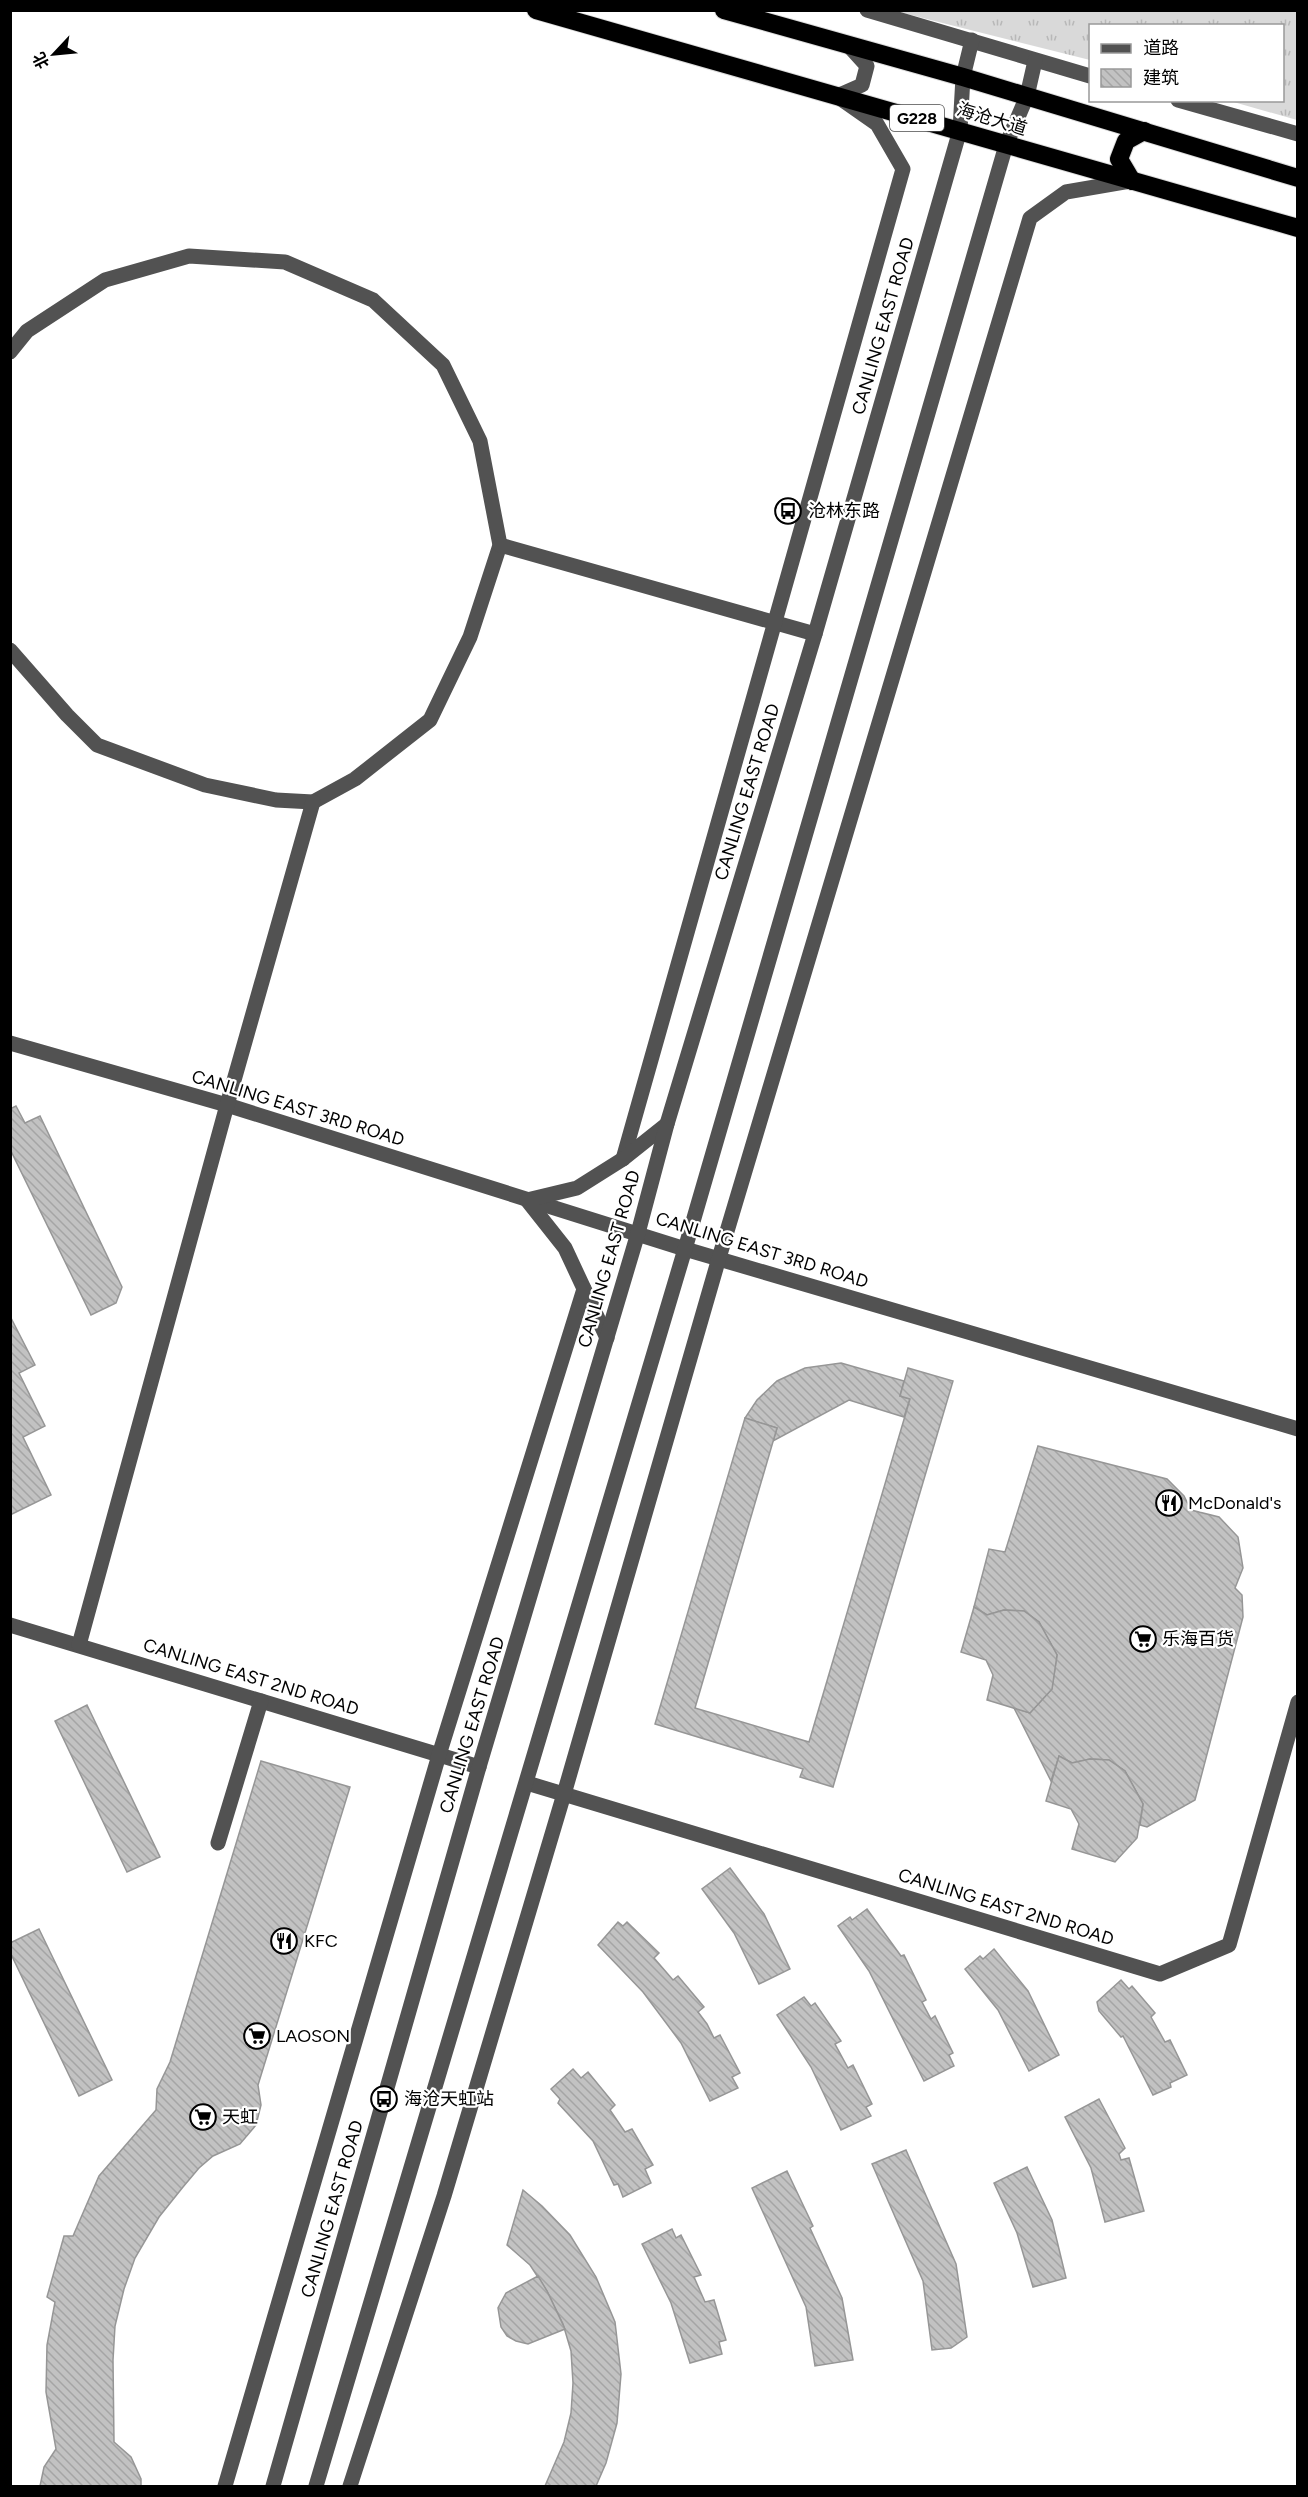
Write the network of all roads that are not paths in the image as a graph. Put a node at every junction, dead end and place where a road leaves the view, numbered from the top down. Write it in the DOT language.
graph roads {
  1 [pos="536,10"];
  2 [pos="724,10"];
  3 [pos="867,10"];
  4 [pos="972,40"];
  5 [pos="848,45"];
  6 [pos="1035,61"];
  7 [pos="1089,76"];
  8 [pos="963,77"];
  9 [pos="837,96"];
  10 [pos="1028,96"];
  11 [pos="1185,102"];
  12 [pos="960,130"];
  13 [pos="1144,131"];
  14 [pos="1298,134"];
  15 [pos="1006,145"];
  16 [pos="1298,178"];
  17 [pos="1132,181"];
  18 [pos="1298,228"];
  19 [pos="10,352"];
  20 [pos="500,545"];
  21 [pos="775,622"];
  22 [pos="815,634"];
  23 [pos="10,650"];
  24 [pos="314,802"];
  25 [pos="10,1043"];
  26 [pos="226,1105"];
  27 [pos="667,1124"];
  28 [pos="622,1159"];
  29 [pos="527,1200"];
  30 [pos="638,1233"];
  31 [pos="685,1249"];
  32 [pos="719,1258"];
  33 [pos="584,1289"];
  34 [pos="607,1338"];
  35 [pos="1298,1429"];
  36 [pos="10,1625"];
  37 [pos="78,1645"];
  38 [pos="261,1701"];
  39 [pos="1298,1702"];
  40 [pos="439,1755"];
  41 [pos="479,1767"];
  42 [pos="527,1783"];
  43 [pos="564,1794"];
  44 [pos="218,1843"];
  45 [pos="225,2487"];
  46 [pos="273,2487"];
  47 [pos="316,2487"];
  48 [pos="350,2487"];
  1 -- 9 [label="highway, 海沧大道 / G228"];
  2 -- 5 [label="highway, 海沧大道"];
  3 -- 4 [label="street"];
  4 -- 6 [label="street"];
  4 -- 8 [label="street, CANLING EAST ROAD"];
  5 -- 8 [label="highway, 海沧大道"];
  5 -- 9 [label="street"];
  6 -- 7 [label="street"];
  6 -- 10 [label="street"];
  8 -- 10 [label="highway, 海沧大道"];
  8 -- 12 [label="street, CANLING EAST ROAD"];
  9 -- 12 [label="highway, 海沧大道 / G228"];
  9 -- 21 [label="street"];
  10 -- 13 [label="highway, 海沧大道"];
  10 -- 15 [label="street"];
  11 -- 14 [label="street"];
  12 -- 15 [label="highway, 海沧大道 / G228"];
  12 -- 22 [label="street, CANLING EAST ROAD"];
  13 -- 16 [label="highway, 海沧大道"];
  13 -- 17 [label="highway"];
  15 -- 17 [label="highway, 海沧大道 / G228"];
  15 -- 31 [label="street"];
  17 -- 18 [label="highway, 海沧大道 / G228"];
  17 -- 32 [label="street"];
  19 -- 20 [label="street"];
  20 -- 21 [label="street"];
  20 -- 24 [label="street"];
  21 -- 22 [label="street"];
  21 -- 28 [label="street"];
  22 -- 27 [label="street, CANLING EAST ROAD"];
  23 -- 24 [label="street"];
  24 -- 26 [label="street"];
  25 -- 26 [label="street, CANLING EAST 3RD ROAD"];
  26 -- 29 [label="street, CANLING EAST 3RD ROAD"];
  26 -- 37 [label="street"];
  27 -- 28 [label="street"];
  27 -- 30 [label="street, CANLING EAST ROAD"];
  28 -- 29 [label="street"];
  29 -- 30 [label="street, CANLING EAST 3RD ROAD"];
  29 -- 33 [label="street"];
  30 -- 31 [label="street, CANLING EAST 3RD ROAD"];
  30 -- 34 [label="street, CANLING EAST ROAD"];
  31 -- 32 [label="street, CANLING EAST 3RD ROAD"];
  31 -- 42 [label="street"];
  32 -- 35 [label="street, CANLING EAST 3RD ROAD"];
  32 -- 43 [label="street"];
  33 -- 34 [label="street"];
  33 -- 40 [label="street"];
  34 -- 41 [label="street, CANLING EAST ROAD"];
  36 -- 37 [label="street, CANLING EAST 2ND ROAD"];
  37 -- 38 [label="street, CANLING EAST 2ND ROAD"];
  38 -- 40 [label="street, CANLING EAST 2ND ROAD"];
  38 -- 44 [label="street"];
  39 -- 43 [label="street, CANLING EAST 2ND ROAD"];
  40 -- 41 [label="street, CANLING EAST 2ND ROAD"];
  40 -- 45 [label="street"];
  41 -- 46 [label="street, CANLING EAST ROAD"];
  42 -- 43 [label="street, CANLING EAST 2ND ROAD"];
  42 -- 47 [label="street"];
  43 -- 48 [label="street"];
}
